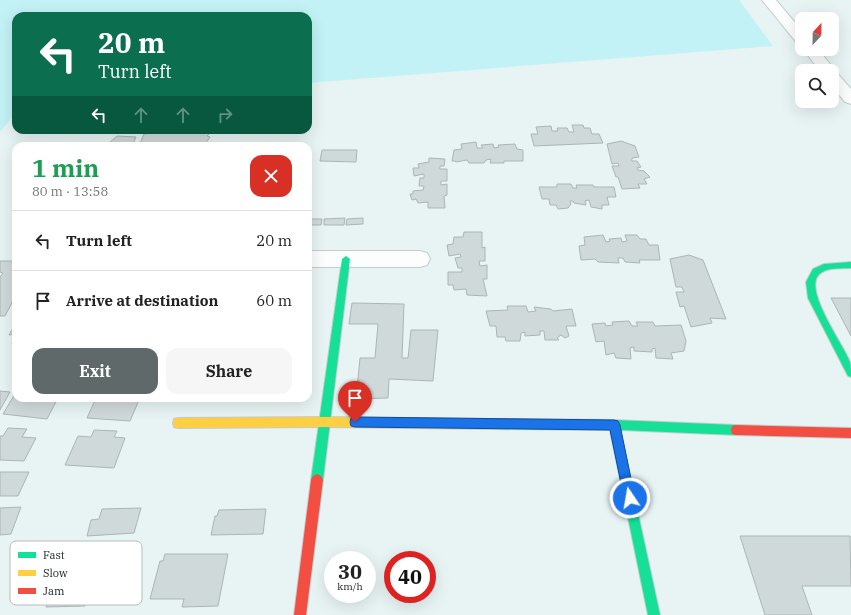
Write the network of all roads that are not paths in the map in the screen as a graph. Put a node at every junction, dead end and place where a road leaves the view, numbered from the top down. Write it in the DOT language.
graph roads {
  1 [pos="769,0"];
  2 [pos="795,32"];
  3 [pos="816,56"];
  4 [pos="822,64"];
  5 [pos="839,85"];
  6 [pos="851,100"];
  7 [pos="312,259"];
  8 [pos="346,259"];
  9 [pos="420,259"];
  10 [pos="851,264"];
  11 [pos="851,373"];
  12 [pos="325,422"];
  13 [pos="178,423"];
  14 [pos="614,425"];
  15 [pos="851,433"];
  16 [pos="300,615"];
  17 [pos="654,615"];
  1 -- 2 [label="street"];
  3 -- 4 [label="street"];
  5 -- 6 [label="street"];
  7 -- 8 [label="street"];
  8 -- 9 [label="street"];
  8 -- 12 [label="street"];
  10 -- 11 [label="street"];
  12 -- 13 [label="street"];
  12 -- 14 [label="street"];
  12 -- 16 [label="street"];
  14 -- 15 [label="street"];
  14 -- 17 [label="street"];
}
